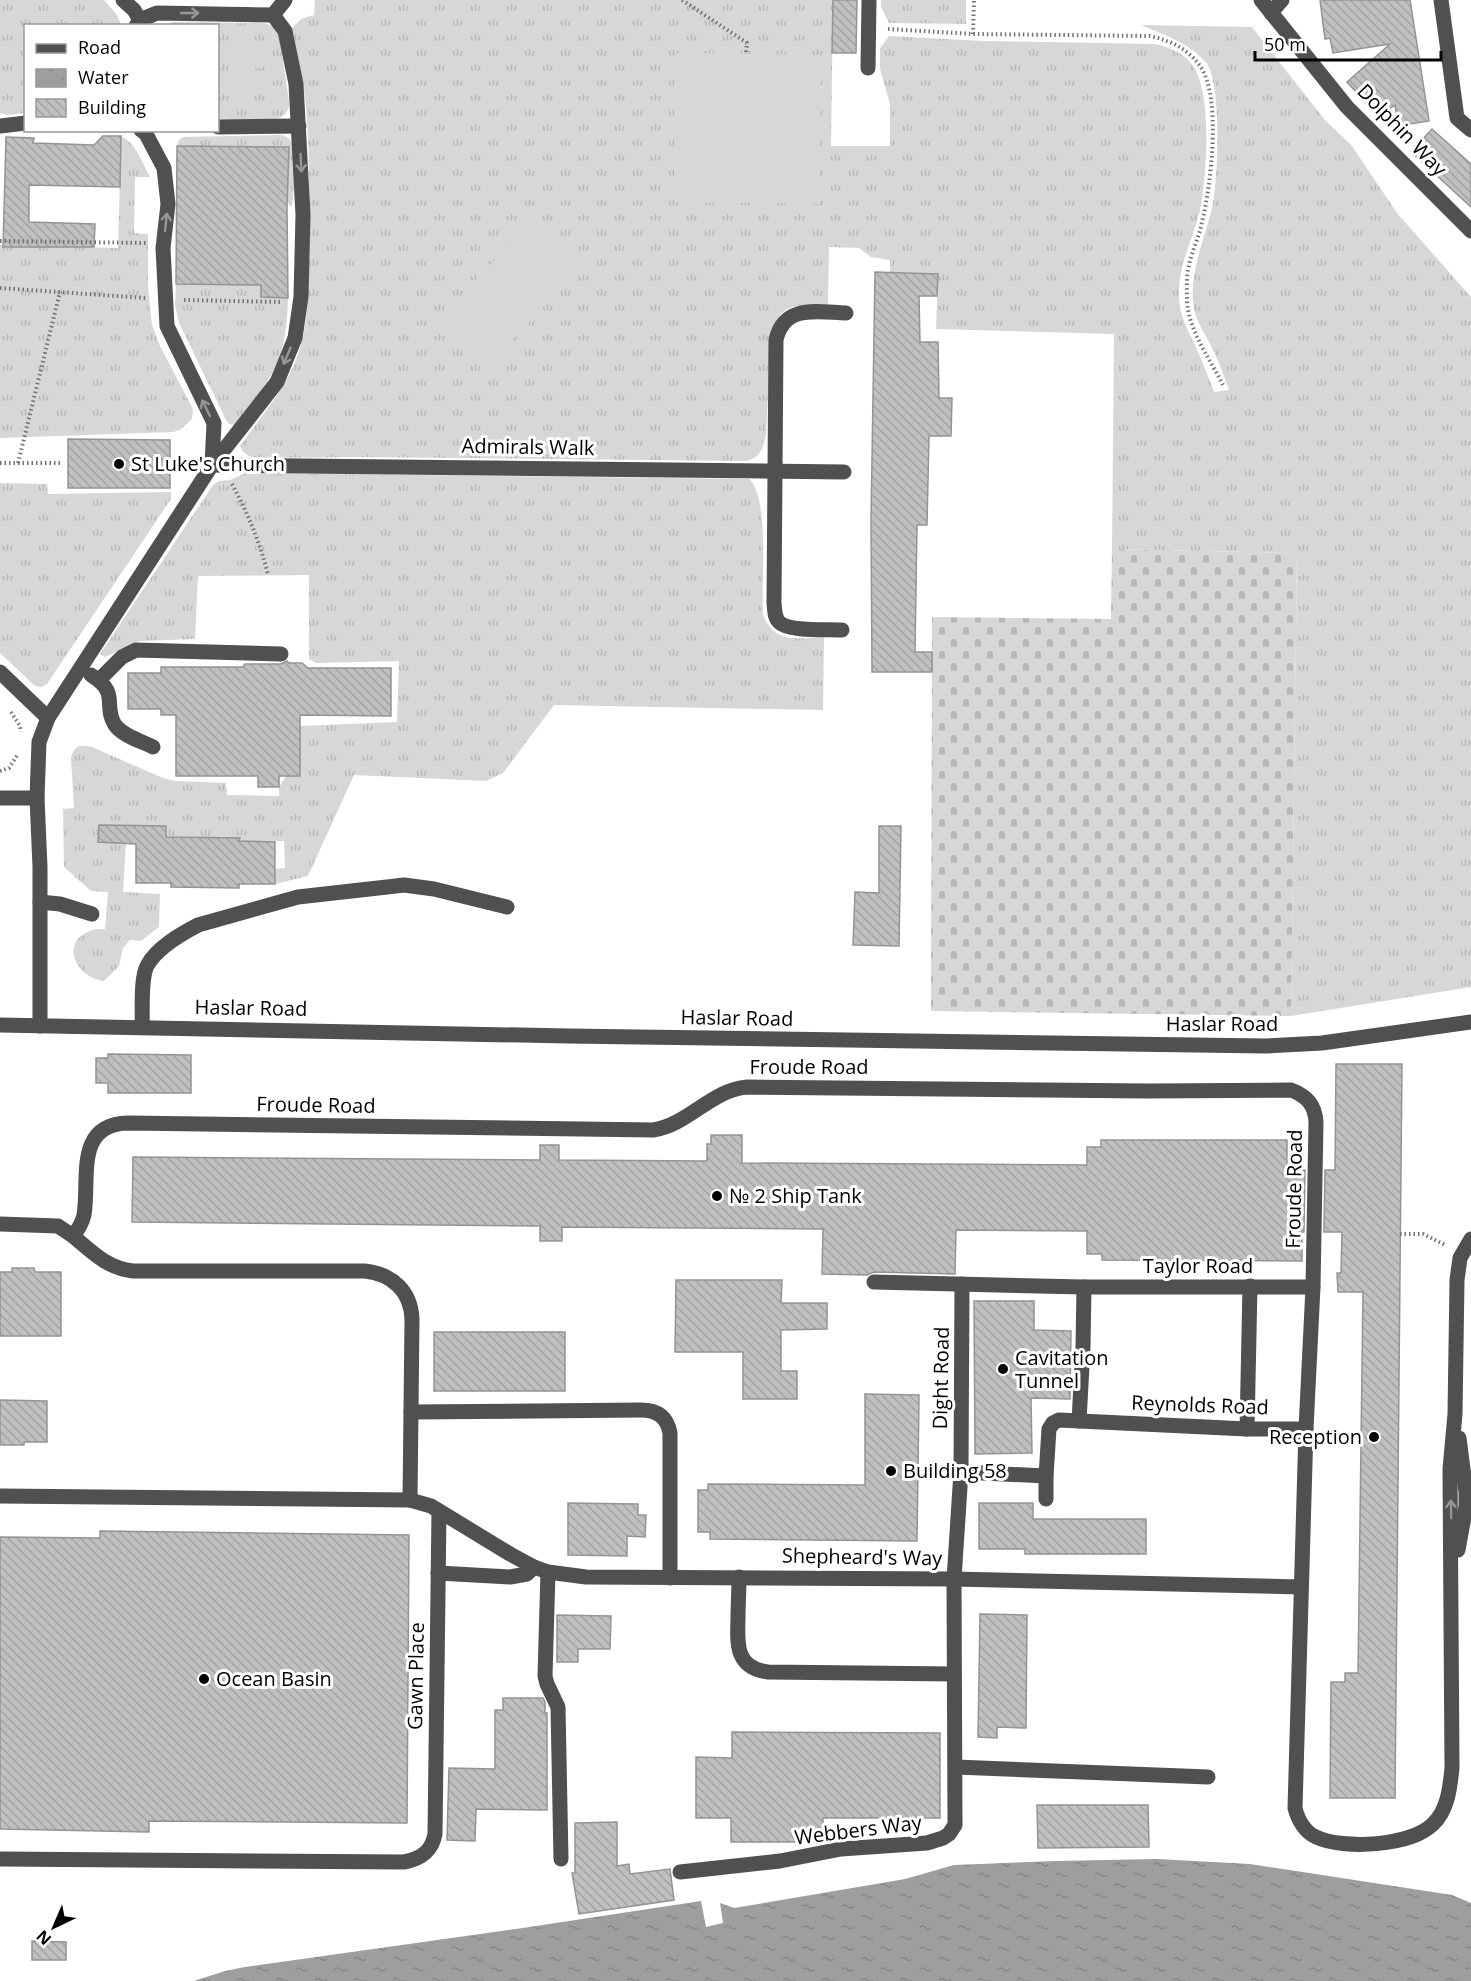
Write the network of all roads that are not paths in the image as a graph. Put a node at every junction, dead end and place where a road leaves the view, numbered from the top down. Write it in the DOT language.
graph roads {
  1 [pos="123,0"];
  2 [pos="285,0"];
  3 [pos="869,0"];
  4 [pos="1261,0"];
  5 [pos="1282,0"];
  6 [pos="1441,0"];
  7 [pos="1271,13"];
  8 [pos="273,15"];
  9 [pos="138,23"];
  10 [pos="868,68"];
  11 [pos="24,123"];
  12 [pos="0,126"];
  13 [pos="299,126"];
  14 [pos="219,127"];
  15 [pos="1471,130"];
  16 [pos="149,132"];
  17 [pos="1471,231"];
  18 [pos="846,313"];
  19 [pos="213,465"];
  20 [pos="776,471"];
  21 [pos="844,472"];
  22 [pos="842,630"];
  23 [pos="280,654"];
  24 [pos="80,669"];
  25 [pos="0,672"];
  26 [pos="99,680"];
  27 [pos="48,718"];
  28 [pos="153,747"];
  29 [pos="0,798"];
  30 [pos="37,798"];
  31 [pos="40,902"];
  32 [pos="507,907"];
  33 [pos="92,914"];
  34 [pos="1471,1022"];
  35 [pos="0,1025"];
  36 [pos="40,1026"];
  37 [pos="142,1027"];
  38 [pos="0,1224"];
  39 [pos="73,1236"];
  40 [pos="1471,1239"];
  41 [pos="874,1282"];
  42 [pos="962,1284"];
  43 [pos="1250,1286"];
  44 [pos="1084,1287"];
  45 [pos="1313,1287"];
  46 [pos="411,1412"];
  47 [pos="1079,1421"];
  48 [pos="1306,1429"];
  49 [pos="1247,1430"];
  50 [pos="961,1472"];
  51 [pos="1046,1476"];
  52 [pos="0,1496"];
  53 [pos="1046,1499"];
  54 [pos="410,1500"];
  55 [pos="439,1511"];
  56 [pos="541,1569"];
  57 [pos="438,1573"];
  58 [pos="739,1577"];
  59 [pos="670,1578"];
  60 [pos="954,1579"];
  61 [pos="1301,1587"];
  62 [pos="954,1674"];
  63 [pos="956,1767"];
  64 [pos="1208,1777"];
  65 [pos="561,1858"];
  66 [pos="0,1859"];
  67 [pos="680,1872"];
  1 -- 9 [label="street"];
  2 -- 8 [label="street"];
  3 -- 10 [label="street"];
  4 -- 7 [label="street, Dolphin Way"];
  5 -- 7 [label="street"];
  6 -- 15 [label="street"];
  7 -- 17 [label="street, Dolphin Way"];
  9 -- 8 [label="street, one-way"];
  8 -- 13 [label="street"];
  11 -- 12 [label="street"];
  13 -- 14 [label="street"];
  13 -- 19 [label="street, one-way"];
  19 -- 16 [label="street, one-way"];
  18 -- 20 [label="street"];
  19 -- 20 [label="street, Admirals Walk"];
  19 -- 24 [label="street"];
  20 -- 21 [label="street, Admirals Walk"];
  20 -- 22 [label="street"];
  23 -- 26 [label="street"];
  24 -- 26 [label="street"];
  24 -- 27 [label="street"];
  25 -- 27 [label="street"];
  26 -- 28 [label="street"];
  27 -- 30 [label="street"];
  29 -- 30 [label="street"];
  30 -- 31 [label="street"];
  31 -- 33 [label="street"];
  31 -- 36 [label="street"];
  32 -- 37 [label="street"];
  34 -- 37 [label="street, Haslar Road"];
  35 -- 36 [label="street, Haslar Road"];
  36 -- 37 [label="street, Haslar Road"];
  38 -- 39 [label="street"];
  39 -- 45 [label="street, Froude Road"];
  39 -- 46 [label="street"];
  40 -- 61 [label="street, Froude Road"];
  41 -- 42 [label="street, Taylor Road"];
  42 -- 44 [label="street, Taylor Road"];
  42 -- 50 [label="street, Dight Road"];
  43 -- 44 [label="street, Taylor Road"];
  43 -- 45 [label="street, Taylor Road"];
  43 -- 49 [label="street"];
  44 -- 47 [label="street"];
  45 -- 48 [label="street, Froude Road"];
  46 -- 54 [label="street"];
  46 -- 59 [label="street"];
  47 -- 49 [label="street, Reynolds Road"];
  47 -- 51 [label="street, Reynolds Road"];
  48 -- 49 [label="street, Reynolds Road"];
  48 -- 61 [label="street, Froude Road"];
  50 -- 51 [label="street"];
  50 -- 60 [label="street, Dight Road"];
  51 -- 53 [label="street"];
  52 -- 54 [label="street"];
  54 -- 55 [label="street"];
  55 -- 56 [label="street, Shepheard's Way"];
  55 -- 57 [label="street, Gawn Place"];
  56 -- 57 [label="street"];
  56 -- 59 [label="street, Shepheard's Way"];
  56 -- 65 [label="street"];
  57 -- 66 [label="street, Gawn Place"];
  58 -- 59 [label="street, Shepheard's Way"];
  58 -- 60 [label="street, Shepheard's Way"];
  58 -- 62 [label="street"];
  60 -- 61 [label="street, Shepheard's Way"];
  60 -- 62 [label="street, Webbers Way"];
  62 -- 63 [label="street, Webbers Way"];
  63 -- 64 [label="street"];
  63 -- 67 [label="street, Webbers Way"];
}
